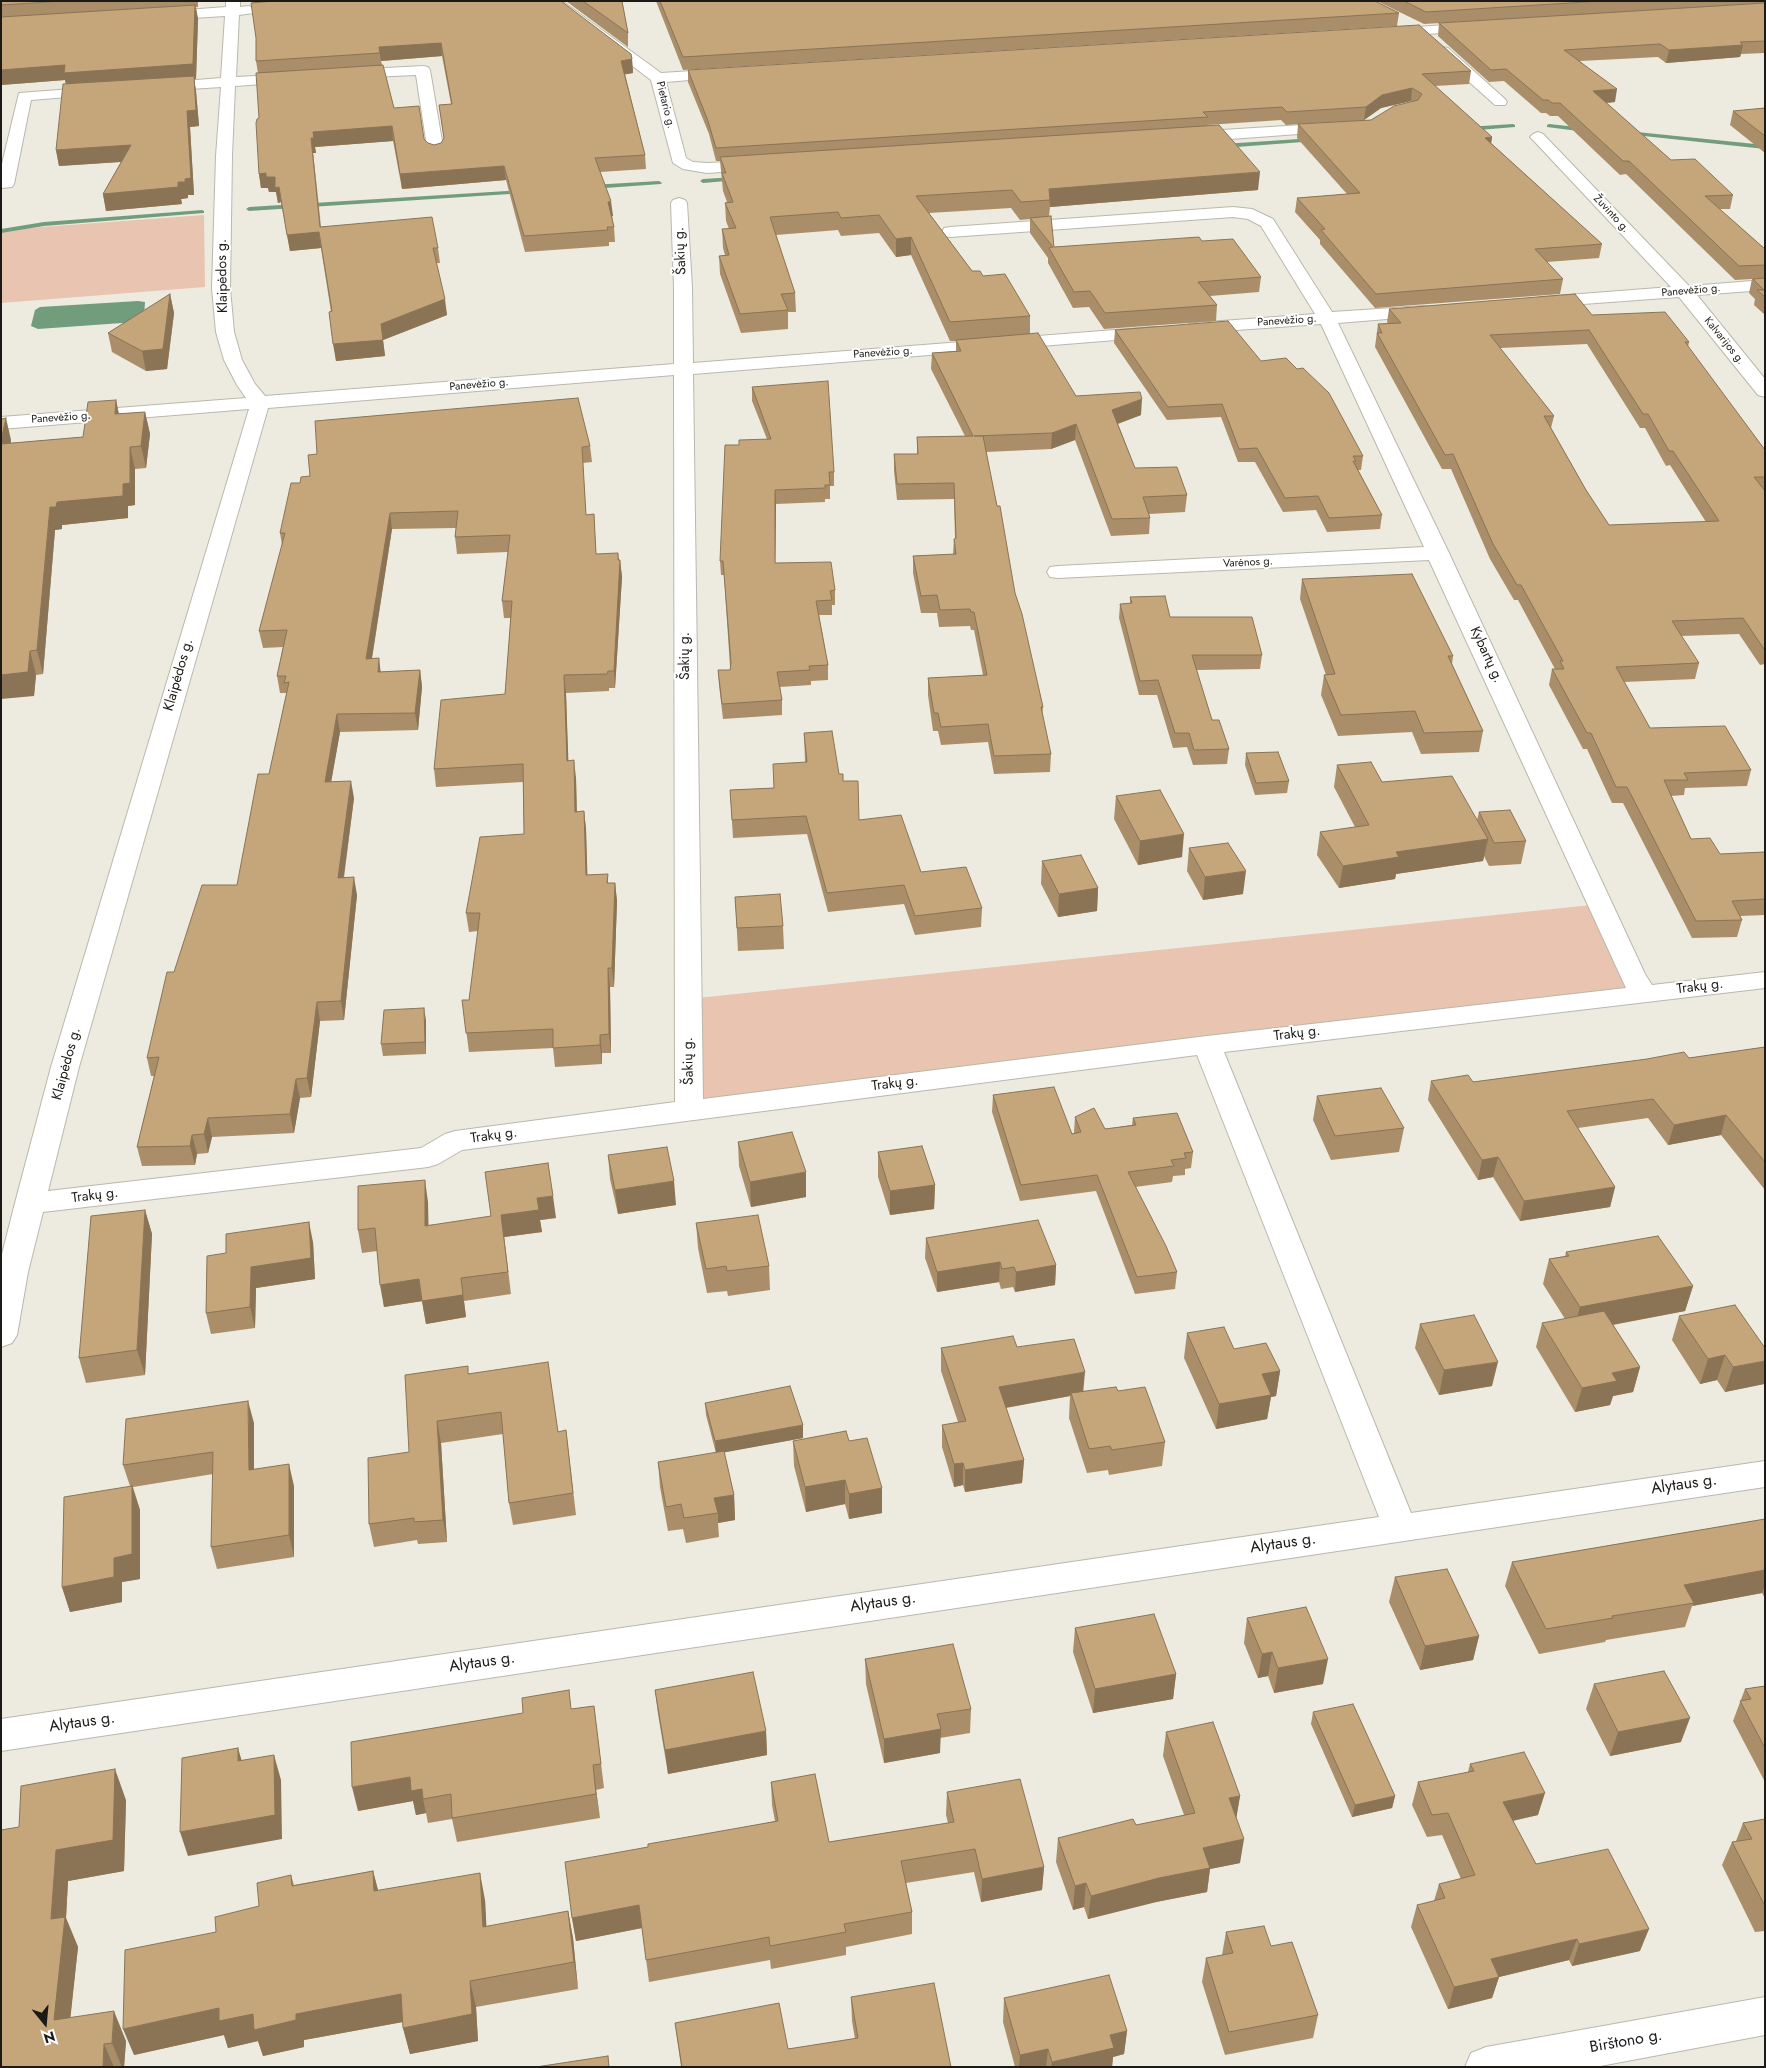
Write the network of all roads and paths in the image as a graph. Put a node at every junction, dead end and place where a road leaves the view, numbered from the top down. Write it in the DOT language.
graph roads {
  1 [pos="553,1"];
  2 [pos="233,6"];
  3 [pos="261,10"];
  4 [pos="146,16"];
  5 [pos="1396,18"];
  6 [pos="1489,26"];
  7 [pos="1421,30"];
  8 [pos="1372,34"];
  9 [pos="738,73"];
  10 [pos="335,75"];
  11 [pos="306,77"];
  12 [pos="658,78"];
  13 [pos="229,82"];
  14 [pos="141,88"];
  15 [pos="112,90"];
  16 [pos="1500,102"];
  17 [pos="1349,127"];
  18 [pos="1538,136"];
  19 [pos="1174,138"];
  20 [pos="436,153"];
  21 [pos="769,165"];
  22 [pos="6,184"];
  23 [pos="679,203"];
  24 [pos="950,232"];
  25 [pos="1765,284"];
  26 [pos="1684,291"];
  27 [pos="1525,303"];
  28 [pos="1446,309"];
  29 [pos="1327,318"];
  30 [pos="683,368"];
  31 [pos="1765,392"];
  32 [pos="260,403"];
  33 [pos="1,423"];
  34 [pos="1438,554"];
  35 [pos="1058,572"];
  36 [pos="1765,980"];
  37 [pos="1643,994"];
  38 [pos="1207,1045"];
  39 [pos="689,1110"];
  40 [pos="30,1203"];
  41 [pos="1,1335"];
  42 [pos="1765,1474"];
  43 [pos="1400,1526"];
  44 [pos="1,1735"];
  45 [pos="1765,2016"];
  46 [pos="1486,2067"];
  1 -- 12 [label="street, Pietario g."];
  2 -- 3 [label="street"];
  2 -- 4 [label="street"];
  2 -- 13 [label="street, Klaipėdos g."];
  5 -- 7 [label="street"];
  6 -- 7 [label="street"];
  7 -- 8 [label="street"];
  7 -- 16 [label="street"];
  9 -- 12 [label="street"];
  10 -- 20 [label="street"];
  11 -- 13 [label="street"];
  12 -- 21 [label="street, Pietario g."];
  13 -- 14 [label="street"];
  13 -- 32 [label="street, Klaipėdos g."];
  15 -- 22 [label="street"];
  17 -- 19 [label="street"];
  18 -- 26 [label="street, Žuvinto g."];
  23 -- 30 [label="street, Šakių g."];
  24 -- 29 [label="street, Kybartų g."];
  25 -- 26 [label="street, Panevėžio g."];
  26 -- 27 [label="street, Panevėžio g."];
  26 -- 31 [label="street, Kalvarijos g."];
  28 -- 29 [label="street, Panevėžio g."];
  29 -- 30 [label="street, Panevėžio g."];
  29 -- 34 [label="street, Kybartų g."];
  30 -- 32 [label="street, Panevėžio g."];
  30 -- 39 [label="street, Šakių g."];
  32 -- 33 [label="street, Panevėžio g."];
  32 -- 40 [label="street, Klaipėdos g."];
  34 -- 35 [label="street, Varėnos g."];
  34 -- 37 [label="street, Kybartų g."];
  36 -- 37 [label="street, Trakų g."];
  37 -- 38 [label="street, Trakų g."];
  38 -- 39 [label="street, Trakų g."];
  38 -- 43 [label="street"];
  39 -- 40 [label="street, Trakų g."];
  40 -- 41 [label="street, Klaipėdos g."];
  42 -- 43 [label="street, Alytaus g."];
  43 -- 44 [label="street, Alytaus g."];
  45 -- 46 [label="street, Birštono g."];
}
